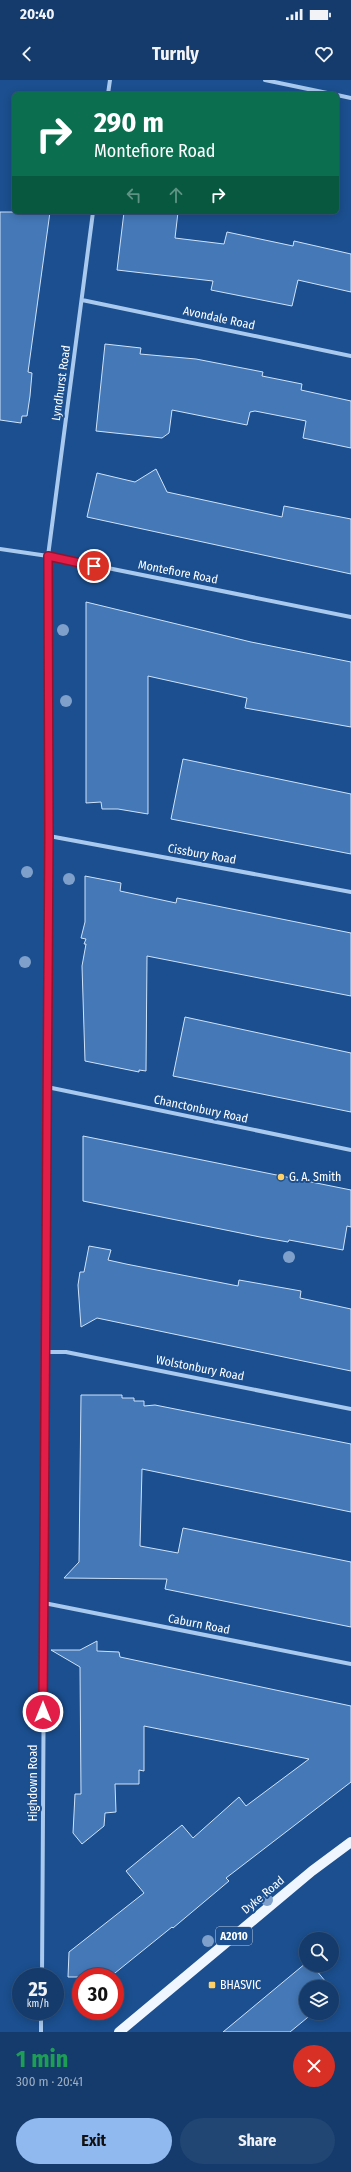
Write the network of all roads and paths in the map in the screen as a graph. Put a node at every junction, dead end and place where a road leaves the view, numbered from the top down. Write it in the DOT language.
graph roads {
  1 [pos="110,80"];
  2 [pos="265,80"];
  3 [pos="108,92"];
  4 [pos="322,92"];
  5 [pos="339,95"];
  6 [pos="351,98"];
  7 [pos="93,214"];
  8 [pos="82,300"];
  9 [pos="351,356"];
  10 [pos="0,549"];
  11 [pos="48,556"];
  12 [pos="351,617"];
  13 [pos="49,836"];
  14 [pos="351,892"];
  15 [pos="46,1087"];
  16 [pos="351,1150"];
  17 [pos="45,1352"];
  18 [pos="351,1408"];
  19 [pos="44,1603"];
  20 [pos="351,1664"];
  21 [pos="351,1842"];
  22 [pos="42,1968"];
  23 [pos="41,2020"];
  24 [pos="41,2032"];
  25 [pos="119,2032"];
  1 -- 3 [label="street"];
  2 -- 4 [label="street"];
  5 -- 6 [label="street"];
  7 -- 8 [label="street, Lyndhurst Road"];
  8 -- 9 [label="street, Avondale Road"];
  8 -- 11 [label="street, Lyndhurst Road"];
  10 -- 11 [label="street, Montefiore Road"];
  11 -- 12 [label="street, Montefiore Road"];
  11 -- 13 [label="street, Highdown Road"];
  13 -- 14 [label="street, Cissbury Road"];
  13 -- 15 [label="street, Highdown Road"];
  15 -- 16 [label="street, Chanctonbury Road"];
  15 -- 17 [label="street, Highdown Road"];
  17 -- 18 [label="street, Wolstonbury Road"];
  17 -- 19 [label="street, Highdown Road"];
  19 -- 20 [label="street, Caburn Road"];
  19 -- 22 [label="street, Highdown Road"];
  21 -- 25 [label="main road, Dyke Road / A2010"];
  23 -- 24 [label="street"];
}
